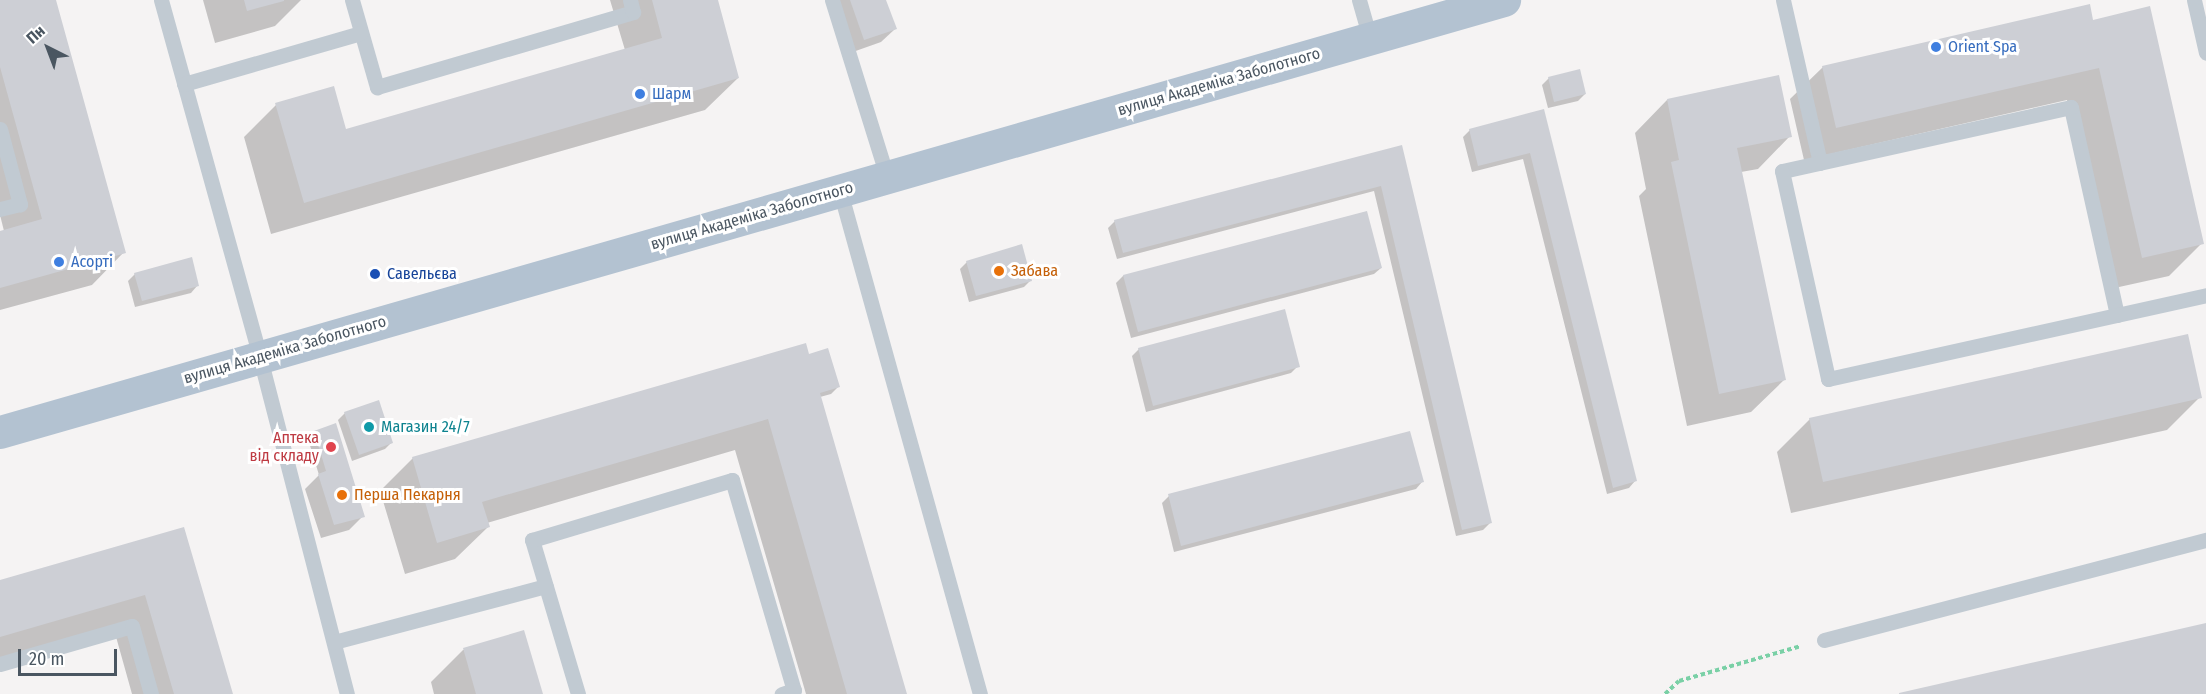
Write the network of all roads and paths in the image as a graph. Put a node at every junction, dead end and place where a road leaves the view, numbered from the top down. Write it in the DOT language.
graph roads {
  1 [pos="161,0"];
  2 [pos="352,0"];
  3 [pos="630,0"];
  4 [pos="832,0"];
  5 [pos="1359,0"];
  6 [pos="1504,0"];
  7 [pos="1784,0"];
  8 [pos="2194,0"];
  9 [pos="361,33"];
  10 [pos="1370,38"];
  11 [pos="2206,53"];
  12 [pos="184,84"];
  13 [pos="0,129"];
  14 [pos="1820,164"];
  15 [pos="887,177"];
  16 [pos="840,191"];
  17 [pos="0,209"];
  18 [pos="2206,295"];
  19 [pos="2116,315"];
  20 [pos="260,358"];
  21 [pos="0,432"];
  22 [pos="2206,540"];
  23 [pos="546,586"];
  24 [pos="1824,640"];
  25 [pos="334,642"];
  26 [pos="0,664"];
  27 [pos="151,694"];
  28 [pos="347,694"];
  29 [pos="578,694"];
  30 [pos="782,694"];
  31 [pos="980,694"];
  32 [pos="1665,694"];
  1 -- 12 [label="lane"];
  2 -- 9 [label="lane"];
  3 -- 9 [label="lane"];
  4 -- 15 [label="lane"];
  5 -- 10 [label="lane"];
  6 -- 10 [label="main road, вулиця Академіка Заболотного"];
  7 -- 14 [label="lane"];
  8 -- 11 [label="lane"];
  9 -- 12 [label="lane"];
  10 -- 15 [label="main road, вулиця Академіка Заболотного"];
  12 -- 20 [label="lane"];
  13 -- 17 [label="lane"];
  14 -- 19 [label="lane"];
  14 -- 19 [label="lane"];
  15 -- 16 [label="main road, вулиця Академіка Заболотного"];
  16 -- 20 [label="main road, вулиця Академіка Заболотного"];
  16 -- 31 [label="lane"];
  18 -- 19 [label="lane"];
  20 -- 21 [label="main road, вулиця Академіка Заболотного"];
  20 -- 25 [label="lane"];
  22 -- 24 [label="lane"];
  23 -- 25 [label="lane"];
  23 -- 29 [label="lane"];
  23 -- 30 [label="lane"];
  24 -- 32 [label="path"];
  25 -- 28 [label="lane"];
  26 -- 27 [label="lane"];
}
